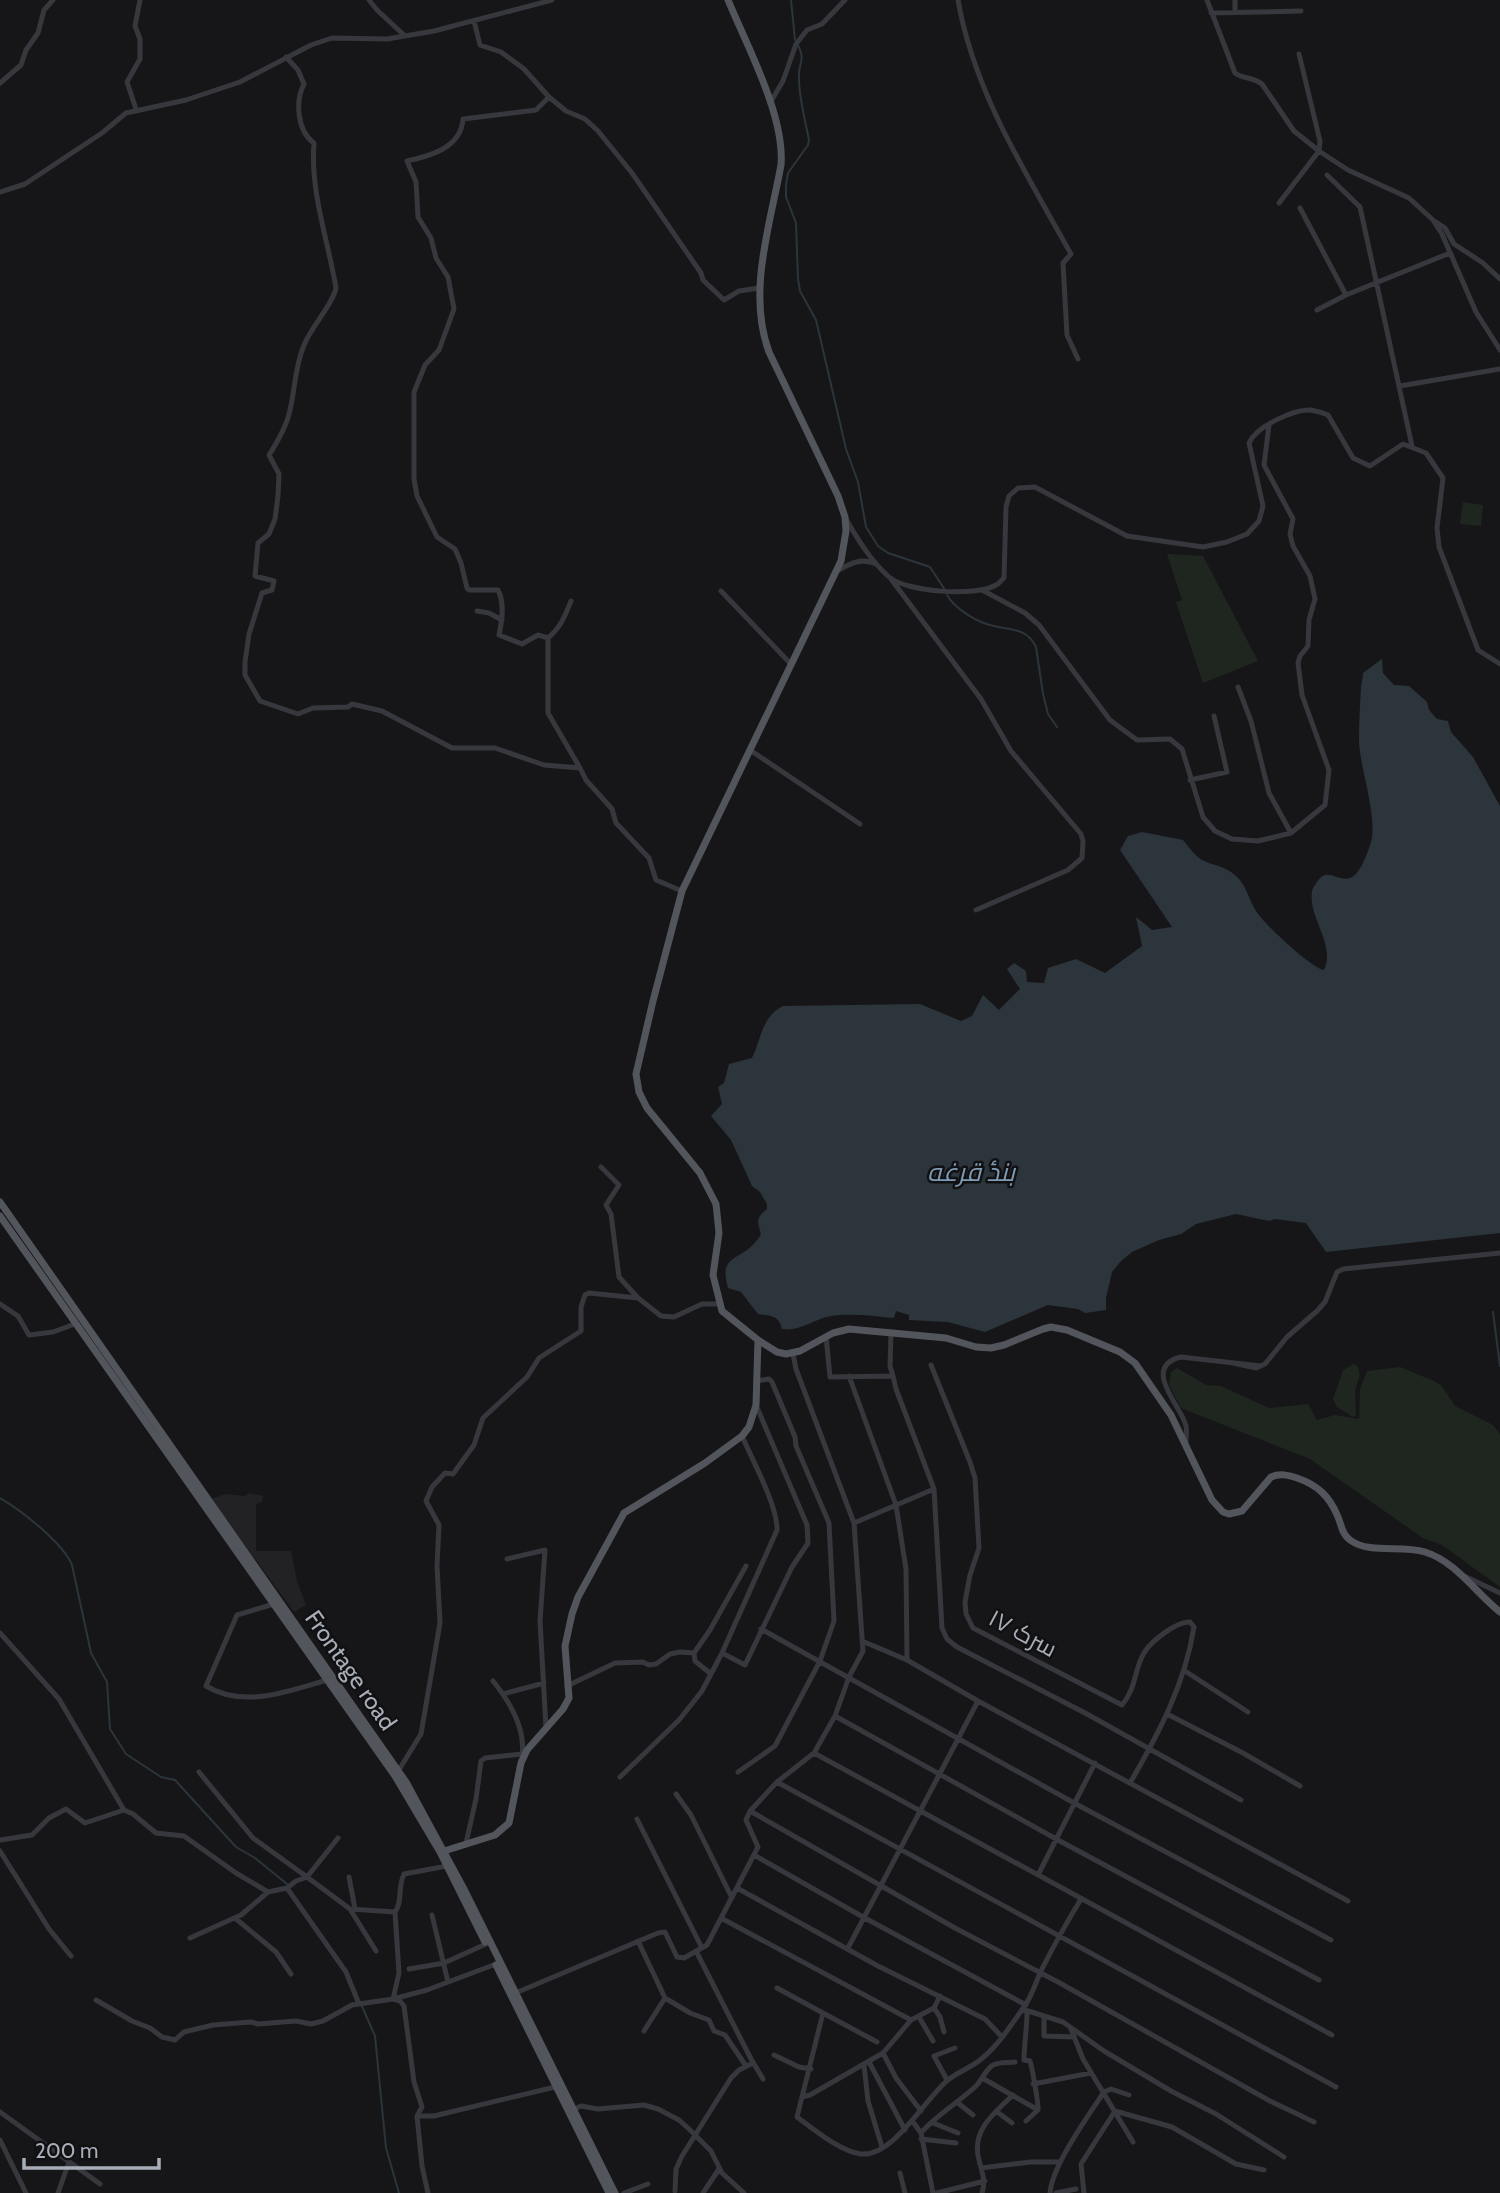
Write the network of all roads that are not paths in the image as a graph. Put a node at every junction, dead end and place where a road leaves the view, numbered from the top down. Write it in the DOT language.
graph roads {
  1 [pos="53,0"];
  2 [pos="140,0"];
  3 [pos="369,0"];
  4 [pos="552,0"];
  5 [pos="728,0"];
  6 [pos="845,0"];
  7 [pos="958,0"];
  8 [pos="1207,0"];
  9 [pos="1236,0"];
  10 [pos="1235,11"];
  11 [pos="1301,11"];
  12 [pos="1211,13"];
  13 [pos="474,20"];
  14 [pos="404,35"];
  15 [pos="1299,54"];
  16 [pos="286,57"];
  17 [pos="0,83"];
  18 [pos="549,97"];
  19 [pos="771,103"];
  20 [pos="136,109"];
  21 [pos="1319,151"];
  22 [pos="1327,175"];
  23 [pos="0,192"];
  24 [pos="1279,203"];
  25 [pos="1300,208"];
  26 [pos="1433,220"];
  27 [pos="1450,253"];
  28 [pos="1500,279"];
  29 [pos="1378,282"];
  30 [pos="759,288"];
  31 [pos="1346,295"];
  32 [pos="1317,310"];
  33 [pos="1500,350"];
  34 [pos="1078,359"];
  35 [pos="1500,369"];
  36 [pos="1400,386"];
  37 [pos="1269,425"];
  38 [pos="1412,446"];
  39 [pos="845,517"];
  40 [pos="882,568"];
  41 [pos="837,571"];
  42 [pos="889,578"];
  43 [pos="982,590"];
  44 [pos="721,591"];
  45 [pos="571,601"];
  46 [pos="477,611"];
  47 [pos="502,620"];
  48 [pos="548,638"];
  49 [pos="790,663"];
  50 [pos="1500,664"];
  51 [pos="1238,687"];
  52 [pos="1214,716"];
  53 [pos="750,750"];
  54 [pos="580,768"];
  55 [pos="1190,780"];
  56 [pos="860,824"];
  57 [pos="1291,833"];
  58 [pos="682,891"];
  59 [pos="976,910"];
  60 [pos="601,1167"];
  61 [pos="0,1202"];
  62 [pos="0,1216"];
  63 [pos="1500,1253"];
  64 [pos="638,1298"];
  65 [pos="0,1304"];
  66 [pos="719,1304"];
  67 [pos="75,1324"];
  68 [pos="891,1333"];
  69 [pos="826,1336"];
  70 [pos="758,1340"];
  71 [pos="793,1354"];
  72 [pos="931,1365"];
  73 [pos="849,1376"];
  74 [pos="893,1376"];
  75 [pos="756,1381"];
  76 [pos="756,1405"];
  77 [pos="742,1436"];
  78 [pos="1186,1446"];
  79 [pos="934,1489"];
  80 [pos="896,1505"];
  81 [pos="854,1523"];
  82 [pos="507,1559"];
  83 [pos="746,1566"];
  84 [pos="1456,1572"];
  85 [pos="1500,1593"];
  86 [pos="274,1604"];
  87 [pos="1500,1612"];
  88 [pos="761,1629"];
  89 [pos="0,1633"];
  90 [pos="862,1641"];
  91 [pos="694,1653"];
  92 [pos="722,1653"];
  93 [pos="907,1660"];
  94 [pos="820,1661"];
  95 [pos="1185,1671"];
  96 [pos="711,1674"];
  97 [pos="849,1677"];
  98 [pos="327,1680"];
  99 [pos="493,1681"];
  100 [pos="544,1684"];
  101 [pos="567,1686"];
  102 [pos="503,1694"];
  103 [pos="978,1701"];
  104 [pos="1248,1712"];
  105 [pos="1167,1714"];
  106 [pos="835,1716"];
  107 [pos="546,1728"];
  108 [pos="958,1738"];
  109 [pos="1150,1749"];
  110 [pos="814,1753"];
  111 [pos="522,1754"];
  112 [pos="521,1763"];
  113 [pos="1095,1763"];
  114 [pos="199,1772"];
  115 [pos="738,1772"];
  116 [pos="397,1774"];
  117 [pos="941,1774"];
  118 [pos="620,1777"];
  119 [pos="777,1782"];
  120 [pos="1130,1783"];
  121 [pos="1300,1786"];
  122 [pos="676,1794"];
  123 [pos="1241,1800"];
  124 [pos="1076,1804"];
  125 [pos="124,1810"];
  126 [pos="750,1811"];
  127 [pos="921,1813"];
  128 [pos="637,1819"];
  129 [pos="338,1838"];
  130 [pos="0,1840"];
  131 [pos="1058,1840"];
  132 [pos="467,1843"];
  133 [pos="900,1850"];
  134 [pos="442,1851"];
  135 [pos="0,1852"];
  136 [pos="754,1855"];
  137 [pos="447,1866"];
  138 [pos="1038,1875"];
  139 [pos="307,1877"];
  140 [pos="349,1877"];
  141 [pos="289,1886"];
  142 [pos="881,1887"];
  143 [pos="737,1888"];
  144 [pos="268,1892"];
  145 [pos="732,1898"];
  146 [pos="1081,1899"];
  147 [pos="1348,1901"];
  148 [pos="353,1909"];
  149 [pos="395,1912"];
  150 [pos="432,1915"];
  151 [pos="863,1917"];
  152 [pos="235,1918"];
  153 [pos="721,1918"];
  154 [pos="1059,1936"];
  155 [pos="190,1938"];
  156 [pos="1331,1940"];
  157 [pos="638,1941"];
  158 [pos="486,1944"];
  159 [pos="848,1948"];
  160 [pos="699,1949"];
  161 [pos="376,1951"];
  162 [pos="71,1956"];
  163 [pos="444,1963"];
  164 [pos="496,1964"];
  165 [pos="409,1969"];
  166 [pos="1040,1972"];
  167 [pos="291,1974"];
  168 [pos="1319,1980"];
  169 [pos="448,1982"];
  170 [pos="777,1988"];
  171 [pos="513,1995"];
  172 [pos="940,1996"];
  173 [pos="665,1998"];
  174 [pos="393,1999"];
  175 [pos="96,2000"];
  176 [pos="359,2004"];
  177 [pos="934,2008"];
  178 [pos="1025,2008"];
  179 [pos="823,2013"];
  180 [pos="919,2017"];
  181 [pos="1044,2017"];
  182 [pos="911,2020"];
  183 [pos="1071,2029"];
  184 [pos="644,2031"];
  185 [pos="944,2032"];
  186 [pos="1332,2035"];
  187 [pos="1002,2037"];
  188 [pos="1074,2037"];
  189 [pos="933,2041"];
  190 [pos="877,2042"];
  191 [pos="955,2048"];
  192 [pos="883,2053"];
  193 [pos="774,2055"];
  194 [pos="1015,2062"];
  195 [pos="753,2063"];
  196 [pos="867,2063"];
  197 [pos="746,2066"];
  198 [pos="811,2069"];
  199 [pos="1091,2073"];
  200 [pos="764,2079"];
  201 [pos="984,2079"];
  202 [pos="947,2080"];
  203 [pos="1033,2084"];
  204 [pos="1336,2087"];
  205 [pos="555,2088"];
  206 [pos="1104,2092"];
  207 [pos="1013,2095"];
  208 [pos="1129,2095"];
  209 [pos="802,2097"];
  210 [pos="958,2103"];
  211 [pos="574,2109"];
  212 [pos="1038,2110"];
  213 [pos="920,2111"];
  214 [pos="996,2111"];
  215 [pos="0,2112"];
  216 [pos="1115,2112"];
  217 [pos="972,2115"];
  218 [pos="416,2116"];
  219 [pos="1026,2121"];
  220 [pos="913,2122"];
  221 [pos="1314,2122"];
  222 [pos="933,2123"];
  223 [pos="1012,2123"];
  224 [pos="905,2130"];
  225 [pos="958,2133"];
  226 [pos="696,2136"];
  227 [pos="921,2136"];
  228 [pos="0,2140"];
  229 [pos="1133,2142"];
  230 [pos="956,2143"];
  231 [pos="882,2147"];
  232 [pos="1284,2157"];
  233 [pos="69,2162"];
  234 [pos="1060,2162"];
  235 [pos="981,2168"];
  236 [pos="719,2169"];
  237 [pos="1264,2171"];
  238 [pos="900,2173"];
  239 [pos="985,2181"];
  240 [pos="100,2184"];
  241 [pos="648,2184"];
  242 [pos="1076,2189"];
  243 [pos="736,2190"];
  244 [pos="675,2191"];
  245 [pos="945,2192"];
  246 [pos="26,2193"];
  247 [pos="58,2193"];
  248 [pos="428,2193"];
  249 [pos="608,2193"];
  250 [pos="615,2193"];
  251 [pos="624,2193"];
  252 [pos="703,2193"];
  253 [pos="744,2193"];
  254 [pos="905,2193"];
  255 [pos="935,2193"];
  256 [pos="982,2193"];
  257 [pos="1051,2193"];
  258 [pos="1056,2193"];
  259 [pos="1084,2193"];
  1 -- 17 [label="street"];
  2 -- 20 [label="street"];
  3 -- 14 [label="street"];
  4 -- 13 [label="street"];
  5 -- 19 [label="main road"];
  6 -- 19 [label="street"];
  7 -- 34 [label="street"];
  8 -- 12 [label="street"];
  9 -- 10 [label="street"];
  10 -- 11 [label="street"];
  10 -- 12 [label="street"];
  12 -- 21 [label="street"];
  13 -- 14 [label="street"];
  13 -- 18 [label="street"];
  14 -- 16 [label="street"];
  15 -- 21 [label="street"];
  16 -- 20 [label="street"];
  16 -- 54 [label="street"];
  18 -- 30 [label="street"];
  18 -- 47 [label="street"];
  19 -- 30 [label="main road"];
  20 -- 23 [label="street"];
  21 -- 24 [label="street"];
  21 -- 26 [label="street"];
  22 -- 29 [label="street"];
  25 -- 31 [label="street"];
  26 -- 27 [label="street"];
  26 -- 28 [label="street"];
  27 -- 29 [label="street"];
  27 -- 33 [label="street"];
  29 -- 31 [label="street"];
  29 -- 36 [label="street"];
  30 -- 39 [label="main road"];
  31 -- 32 [label="street"];
  35 -- 36 [label="street"];
  36 -- 38 [label="street"];
  37 -- 38 [label="street"];
  37 -- 43 [label="street"];
  37 -- 57 [label="street"];
  38 -- 50 [label="street"];
  39 -- 40 [label="street"];
  39 -- 41 [label="main road"];
  40 -- 41 [label="street"];
  40 -- 42 [label="street"];
  41 -- 49 [label="main road"];
  42 -- 43 [label="street"];
  42 -- 59 [label="street"];
  43 -- 55 [label="street"];
  44 -- 49 [label="street"];
  45 -- 48 [label="street"];
  46 -- 47 [label="street"];
  47 -- 48 [label="street"];
  48 -- 54 [label="street"];
  49 -- 53 [label="main road"];
  51 -- 57 [label="street"];
  52 -- 55 [label="street"];
  53 -- 56 [label="street"];
  53 -- 58 [label="main road"];
  54 -- 58 [label="street"];
  55 -- 57 [label="street"];
  58 -- 66 [label="main road"];
  60 -- 64 [label="street"];
  61 -- 116 [label="main road, Frontage road"];
  62 -- 67 [label="main road"];
  63 -- 78 [label="street"];
  64 -- 66 [label="street"];
  64 -- 116 [label="street"];
  65 -- 67 [label="street"];
  66 -- 70 [label="main road"];
  67 -- 86 [label="main road"];
  68 -- 69 [label="main road"];
  68 -- 74 [label="street"];
  68 -- 78 [label="main road"];
  69 -- 71 [label="main road"];
  69 -- 73 [label="street"];
  70 -- 71 [label="main road"];
  70 -- 75 [label="main road"];
  71 -- 81 [label="street"];
  72 -- 95 [label="street, سرک ۱۷"];
  73 -- 74 [label="street"];
  73 -- 80 [label="street"];
  74 -- 79 [label="street"];
  75 -- 76 [label="main road"];
  75 -- 94 [label="street"];
  76 -- 77 [label="main road"];
  76 -- 88 [label="street"];
  77 -- 92 [label="street"];
  77 -- 101 [label="main road"];
  78 -- 84 [label="main road"];
  79 -- 80 [label="street"];
  79 -- 109 [label="street"];
  80 -- 81 [label="street"];
  80 -- 93 [label="street"];
  81 -- 90 [label="street"];
  82 -- 100 [label="street"];
  83 -- 91 [label="street"];
  84 -- 85 [label="street"];
  84 -- 87 [label="main road"];
  86 -- 98 [label="main road"];
  86 -- 98 [label="street"];
  88 -- 92 [label="street"];
  88 -- 94 [label="street"];
  89 -- 125 [label="street"];
  90 -- 93 [label="street"];
  90 -- 97 [label="street"];
  91 -- 96 [label="street"];
  91 -- 101 [label="street"];
  92 -- 96 [label="street"];
  93 -- 103 [label="street"];
  94 -- 97 [label="street"];
  94 -- 115 [label="street"];
  95 -- 104 [label="street"];
  95 -- 105 [label="street"];
  96 -- 118 [label="street"];
  97 -- 106 [label="street"];
  97 -- 108 [label="street"];
  98 -- 116 [label="main road"];
  99 -- 102 [label="street"];
  100 -- 102 [label="street"];
  100 -- 107 [label="street"];
  101 -- 107 [label="main road"];
  102 -- 111 [label="street"];
  103 -- 108 [label="street"];
  103 -- 113 [label="street"];
  105 -- 109 [label="street"];
  105 -- 121 [label="street"];
  106 -- 110 [label="street"];
  106 -- 117 [label="street"];
  107 -- 112 [label="main road"];
  108 -- 117 [label="street"];
  108 -- 124 [label="street"];
  109 -- 120 [label="street"];
  109 -- 123 [label="street"];
  110 -- 119 [label="street"];
  110 -- 127 [label="street"];
  111 -- 112 [label="street"];
  111 -- 132 [label="street"];
  112 -- 132 [label="main road"];
  113 -- 120 [label="street"];
  113 -- 124 [label="street"];
  114 -- 139 [label="street"];
  116 -- 134 [label="main road, Frontage road"];
  117 -- 127 [label="street"];
  117 -- 131 [label="street"];
  119 -- 126 [label="street"];
  119 -- 133 [label="street"];
  120 -- 147 [label="street"];
  122 -- 145 [label="street"];
  124 -- 131 [label="street"];
  124 -- 156 [label="street"];
  125 -- 130 [label="street"];
  125 -- 144 [label="street"];
  126 -- 136 [label="street"];
  126 -- 142 [label="street"];
  127 -- 133 [label="street"];
  127 -- 138 [label="street"];
  128 -- 160 [label="street"];
  129 -- 139 [label="street"];
  131 -- 138 [label="street"];
  131 -- 168 [label="street"];
  132 -- 134 [label="main road"];
  133 -- 142 [label="street"];
  133 -- 154 [label="street"];
  134 -- 137 [label="main road"];
  134 -- 171 [label="main road, Frontage road"];
  135 -- 162 [label="street"];
  136 -- 143 [label="street"];
  136 -- 151 [label="street"];
  137 -- 149 [label="street"];
  137 -- 158 [label="main road"];
  138 -- 146 [label="street"];
  139 -- 141 [label="street"];
  139 -- 148 [label="street"];
  140 -- 148 [label="street"];
  141 -- 144 [label="street"];
  141 -- 176 [label="street"];
  142 -- 151 [label="street"];
  142 -- 166 [label="street"];
  143 -- 145 [label="street"];
  143 -- 159 [label="street"];
  144 -- 152 [label="street"];
  145 -- 153 [label="street"];
  146 -- 154 [label="street"];
  146 -- 186 [label="street"];
  148 -- 149 [label="street"];
  148 -- 161 [label="street"];
  149 -- 174 [label="street"];
  150 -- 163 [label="street"];
  151 -- 159 [label="street"];
  151 -- 178 [label="street"];
  152 -- 155 [label="street"];
  152 -- 167 [label="street"];
  153 -- 160 [label="street"];
  153 -- 182 [label="street"];
  154 -- 166 [label="street"];
  154 -- 204 [label="street"];
  157 -- 160 [label="street"];
  157 -- 171 [label="street"];
  157 -- 173 [label="street"];
  158 -- 163 [label="street"];
  158 -- 164 [label="main road"];
  159 -- 172 [label="street"];
  160 -- 195 [label="street"];
  163 -- 165 [label="street"];
  163 -- 169 [label="street"];
  164 -- 169 [label="street"];
  164 -- 171 [label="main road"];
  166 -- 178 [label="street"];
  166 -- 221 [label="street"];
  169 -- 174 [label="street"];
  170 -- 179 [label="street"];
  171 -- 205 [label="main road"];
  171 -- 211 [label="main road, Frontage road"];
  172 -- 177 [label="street"];
  172 -- 187 [label="street"];
  173 -- 184 [label="street"];
  173 -- 197 [label="street"];
  174 -- 176 [label="street"];
  174 -- 218 [label="street"];
  175 -- 176 [label="street"];
  177 -- 180 [label="street"];
  177 -- 185 [label="street"];
  178 -- 181 [label="street"];
  178 -- 187 [label="street"];
  178 -- 203 [label="street"];
  179 -- 190 [label="street"];
  179 -- 198 [label="street"];
  180 -- 182 [label="street"];
  180 -- 189 [label="street"];
  181 -- 183 [label="street"];
  181 -- 188 [label="street"];
  182 -- 192 [label="street"];
  183 -- 188 [label="street"];
  183 -- 232 [label="street"];
  187 -- 202 [label="street"];
  188 -- 199 [label="street"];
  191 -- 202 [label="street"];
  192 -- 196 [label="street"];
  192 -- 213 [label="street"];
  193 -- 198 [label="street"];
  194 -- 201 [label="street"];
  195 -- 197 [label="street"];
  195 -- 200 [label="street"];
  196 -- 209 [label="street"];
  196 -- 224 [label="street"];
  196 -- 231 [label="street"];
  197 -- 226 [label="street"];
  198 -- 209 [label="street"];
  199 -- 203 [label="street"];
  199 -- 206 [label="street"];
  201 -- 207 [label="street"];
  201 -- 210 [label="street"];
  202 -- 213 [label="street"];
  203 -- 212 [label="street"];
  205 -- 218 [label="street"];
  205 -- 249 [label="main road"];
  206 -- 208 [label="street"];
  206 -- 216 [label="street"];
  206 -- 234 [label="street"];
  207 -- 212 [label="street"];
  207 -- 214 [label="street"];
  209 -- 231 [label="street"];
  210 -- 217 [label="street"];
  210 -- 222 [label="street"];
  211 -- 226 [label="street"];
  211 -- 250 [label="main road, Frontage road"];
  212 -- 219 [label="street"];
  213 -- 220 [label="street"];
  214 -- 223 [label="street"];
  214 -- 235 [label="street"];
  215 -- 233 [label="street"];
  216 -- 229 [label="street"];
  216 -- 237 [label="street"];
  216 -- 259 [label="street"];
  218 -- 248 [label="street"];
  220 -- 224 [label="street"];
  220 -- 227 [label="street"];
  222 -- 225 [label="street"];
  222 -- 227 [label="street"];
  224 -- 231 [label="street"];
  226 -- 236 [label="street"];
  226 -- 244 [label="street"];
  227 -- 230 [label="street"];
  227 -- 255 [label="street"];
  228 -- 246 [label="street"];
  233 -- 240 [label="street"];
  233 -- 247 [label="street"];
  234 -- 235 [label="street"];
  234 -- 257 [label="street"];
  235 -- 239 [label="street"];
  236 -- 243 [label="street"];
  236 -- 252 [label="street"];
  238 -- 254 [label="street"];
  239 -- 245 [label="street"];
  239 -- 256 [label="street"];
  241 -- 251 [label="street"];
  242 -- 258 [label="street"];
  243 -- 253 [label="street"];
  245 -- 255 [label="street"];
}
